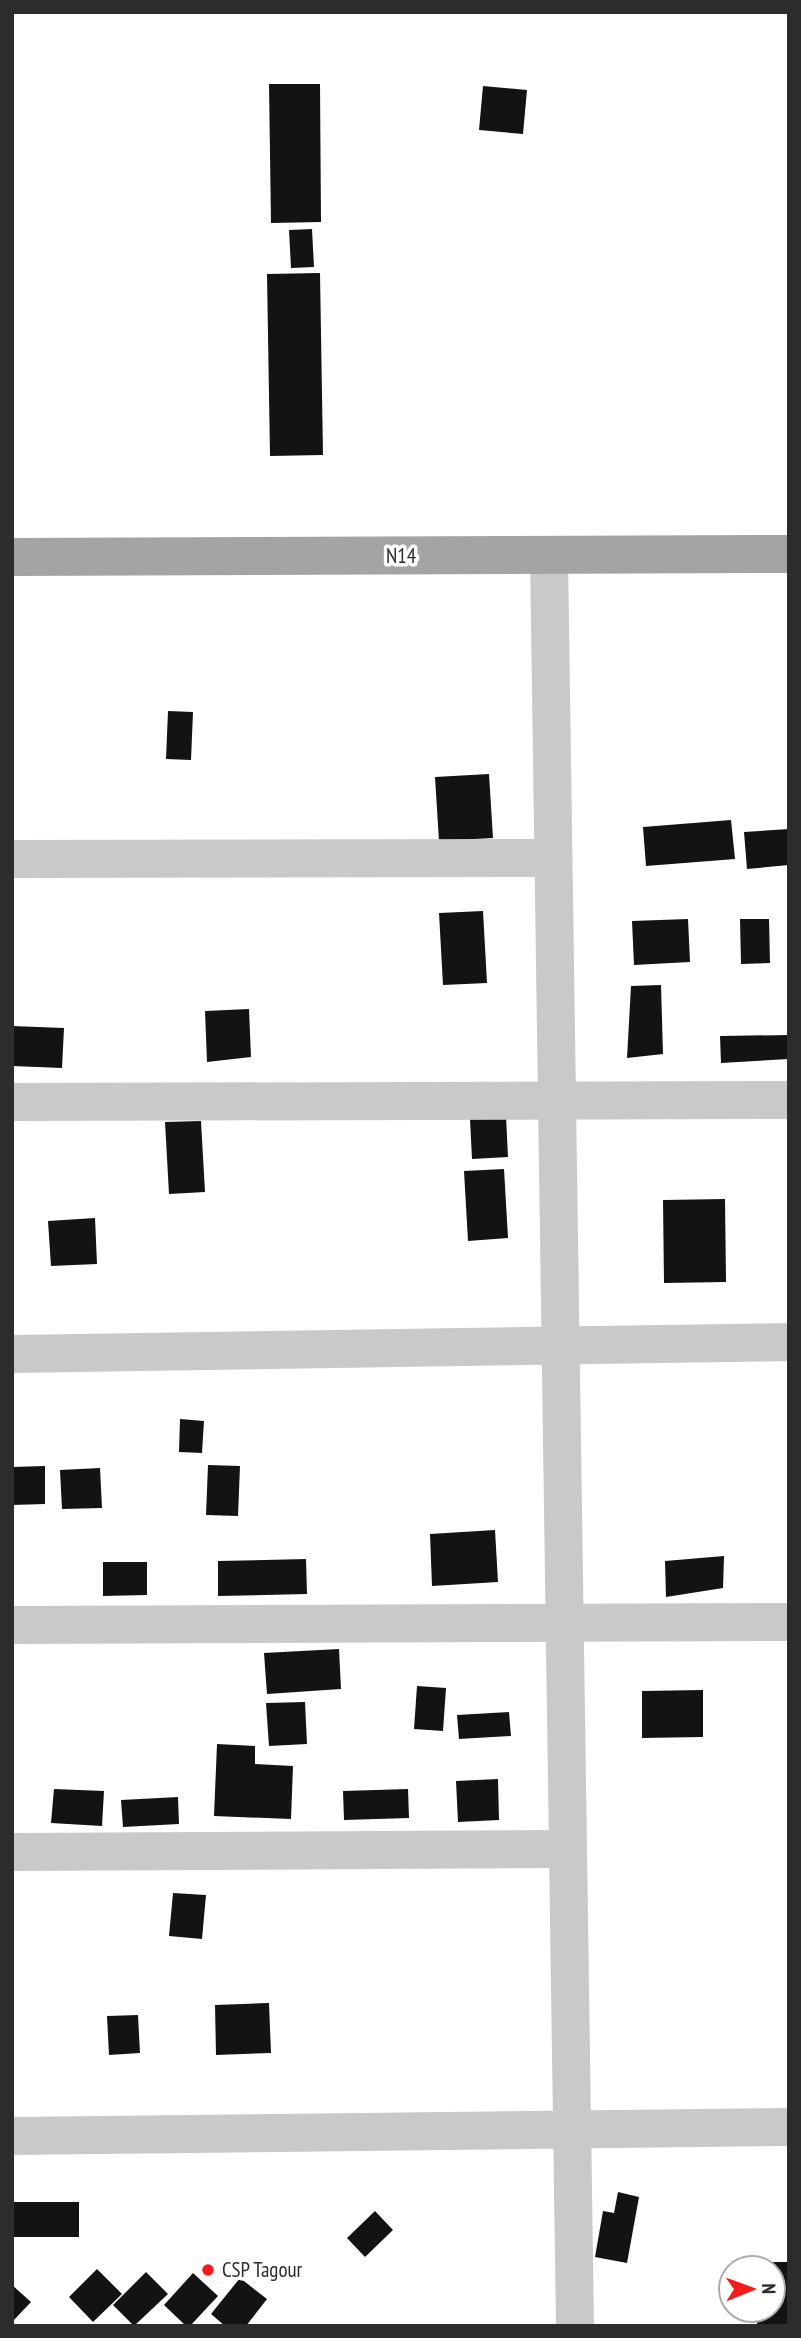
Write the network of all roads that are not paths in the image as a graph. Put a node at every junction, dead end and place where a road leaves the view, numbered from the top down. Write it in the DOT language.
graph roads {
  1 [pos="789,554"];
  2 [pos="549,555"];
  3 [pos="12,557"];
  4 [pos="553,858"];
  5 [pos="12,859"];
  6 [pos="557,1100"];
  7 [pos="789,1100"];
  8 [pos="12,1102"];
  9 [pos="789,1342"];
  10 [pos="560,1348"];
  11 [pos="12,1354"];
  12 [pos="789,1622"];
  13 [pos="564,1623"];
  14 [pos="12,1625"];
  15 [pos="568,1849"];
  16 [pos="12,1852"];
  17 [pos="789,2127"];
  18 [pos="572,2129"];
  19 [pos="12,2136"];
  20 [pos="575,2326"];
  1 -- 2 [label="main road, N14"];
  2 -- 3 [label="main road, N14"];
  2 -- 4 [label="street"];
  4 -- 5 [label="street"];
  4 -- 6 [label="street"];
  6 -- 7 [label="street"];
  6 -- 8 [label="street"];
  6 -- 10 [label="street"];
  9 -- 10 [label="street"];
  10 -- 11 [label="street"];
  10 -- 13 [label="street"];
  12 -- 13 [label="street"];
  13 -- 14 [label="street"];
  13 -- 15 [label="street"];
  15 -- 16 [label="street"];
  15 -- 18 [label="street"];
  17 -- 18 [label="street"];
  18 -- 19 [label="street"];
  18 -- 20 [label="street"];
}
